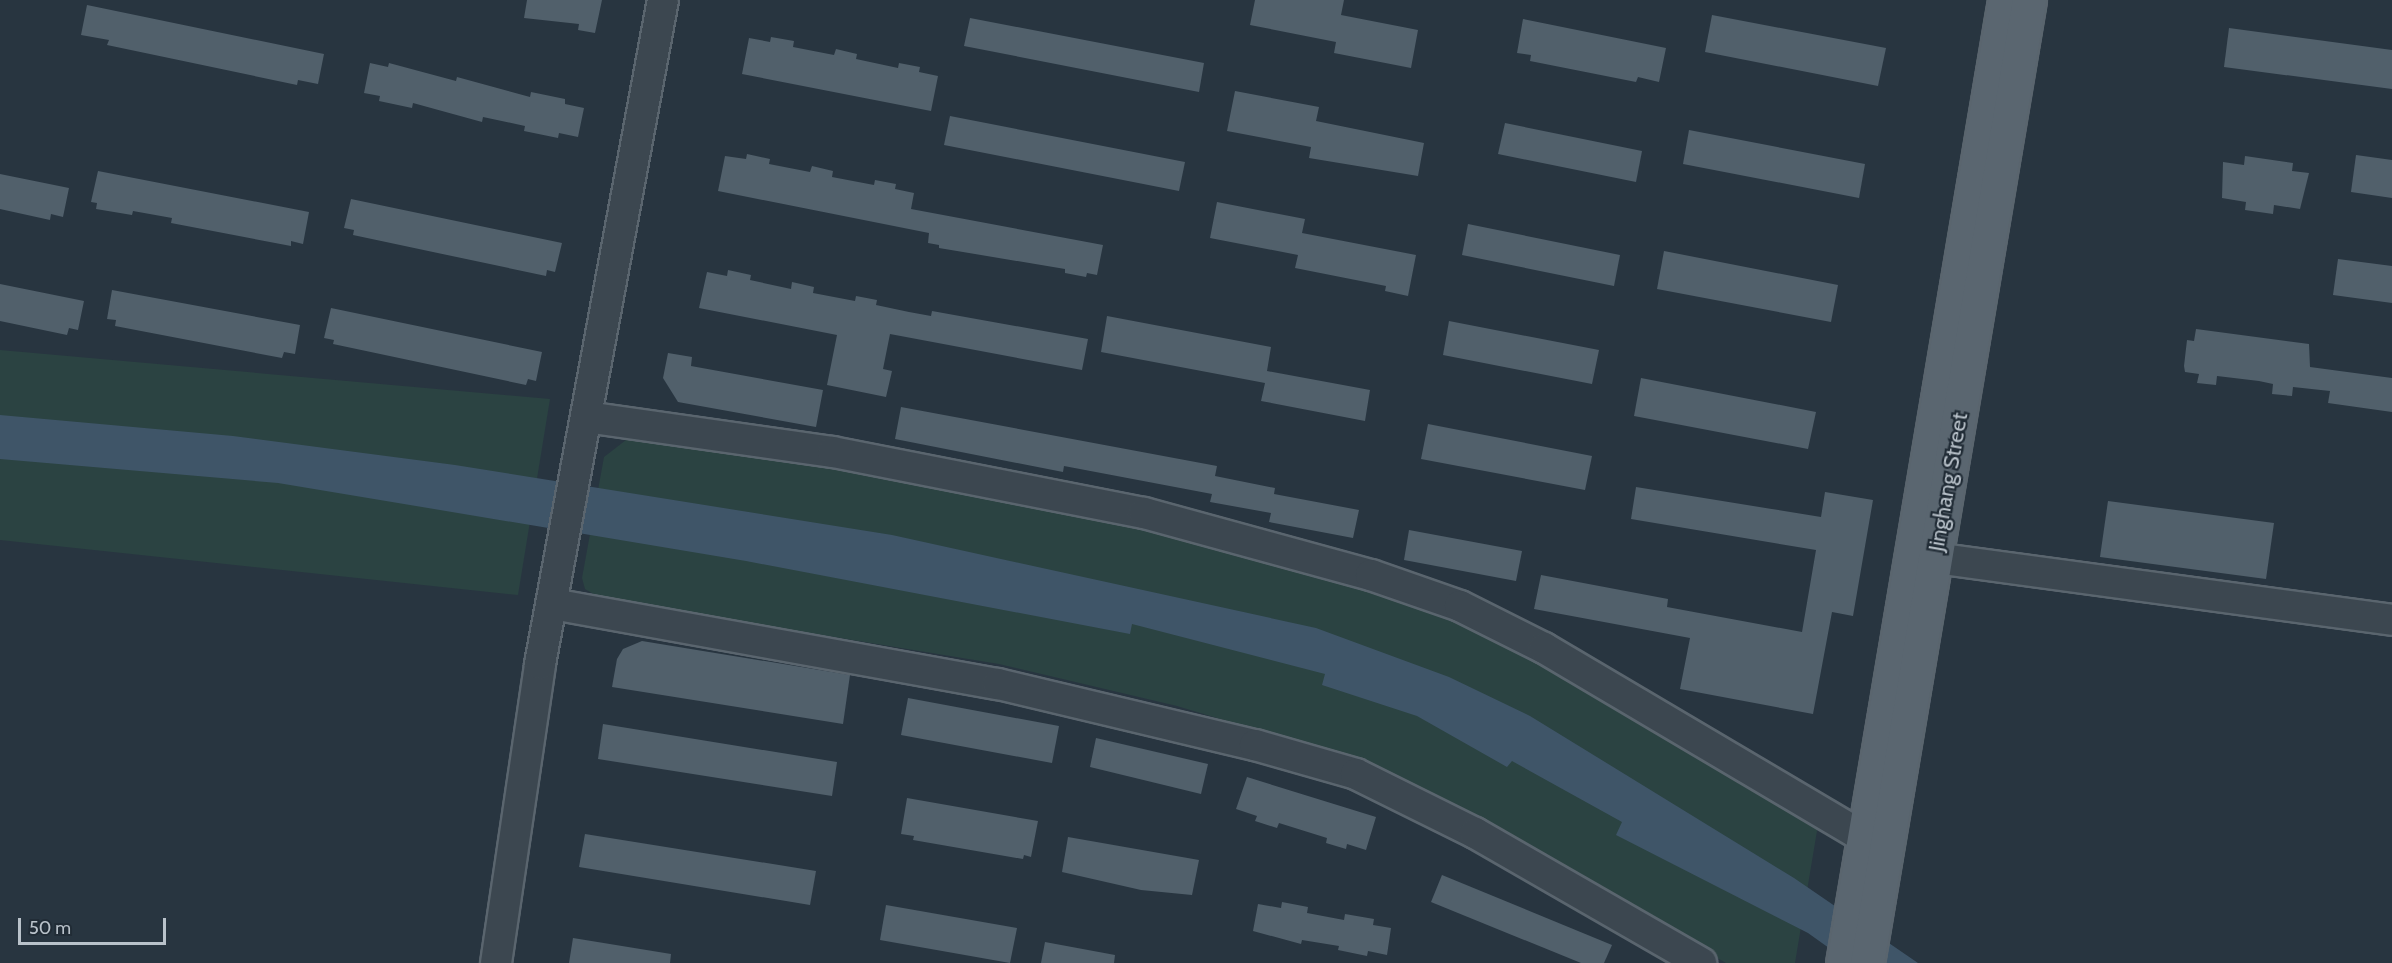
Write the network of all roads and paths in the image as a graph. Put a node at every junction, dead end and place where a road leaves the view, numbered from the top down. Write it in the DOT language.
graph roads {
  1 [pos="663,0"];
  2 [pos="2005,0"];
  3 [pos="2029,0"];
  4 [pos="586,417"];
  5 [pos="1935,558"];
  6 [pos="552,604"];
  7 [pos="2392,620"];
  8 [pos="1864,837"];
  9 [pos="496,963"];
  10 [pos="1701,963"];
  11 [pos="1843,963"];
  12 [pos="1867,963"];
  1 -- 4 [label="street"];
  2 -- 8 [label="main road, Jinghang Street"];
  3 -- 5 [label="main road, Jinghang Street"];
  4 -- 6 [label="street"];
  4 -- 8 [label="street"];
  5 -- 7 [label="street"];
  5 -- 12 [label="main road, Jinghang Street"];
  6 -- 9 [label="street"];
  6 -- 10 [label="street"];
  8 -- 11 [label="main road, Jinghang Street"];
}
